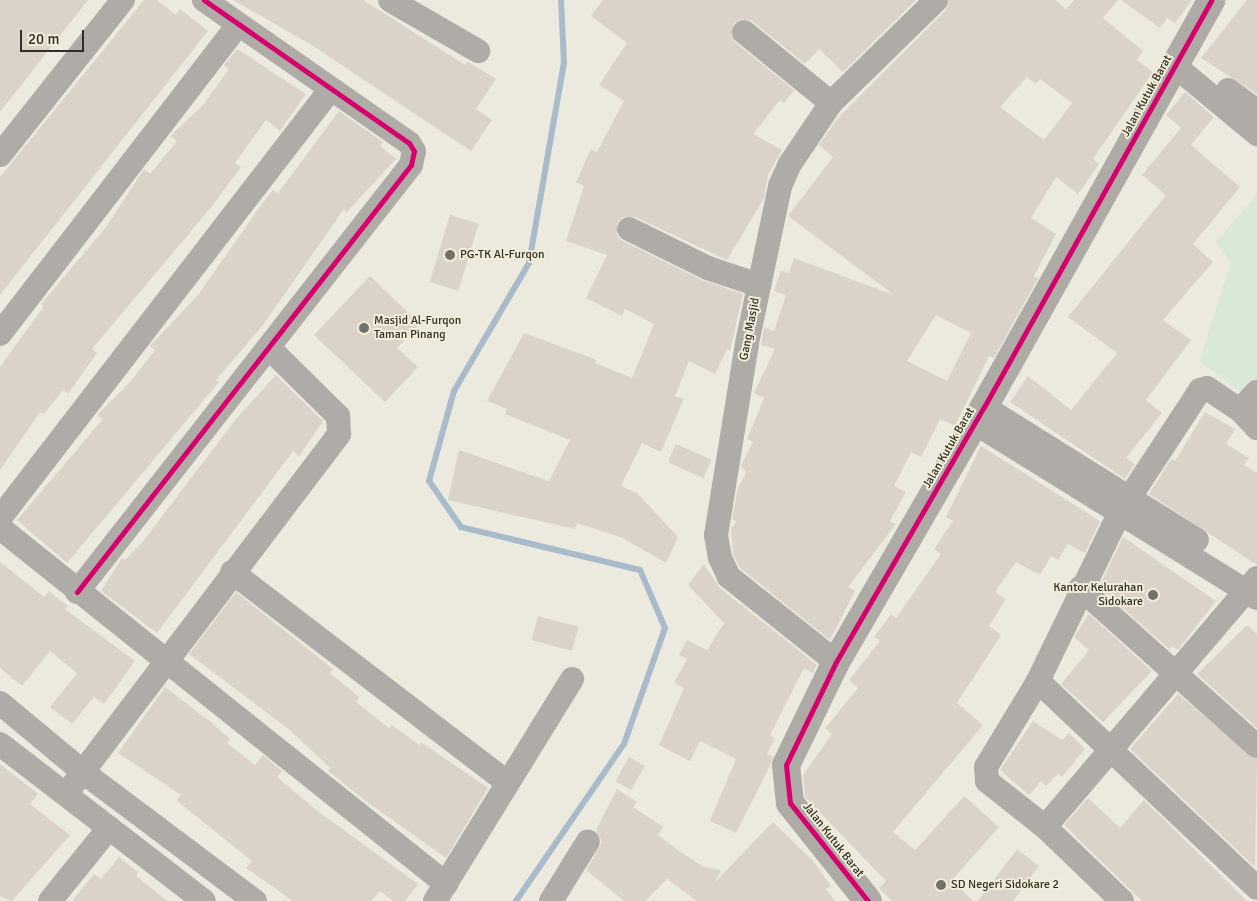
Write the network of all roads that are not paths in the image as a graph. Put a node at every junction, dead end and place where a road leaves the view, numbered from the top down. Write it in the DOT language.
graph roads {
  1 [pos="123,0"];
  2 [pos="390,0"];
  3 [pos="936,0"];
  4 [pos="1211,0"];
  5 [pos="216,3"];
  6 [pos="238,25"];
  7 [pos="744,32"];
  8 [pos="478,51"];
  9 [pos="1178,60"];
  10 [pos="330,90"];
  11 [pos="831,103"];
  12 [pos="1257,111"];
  13 [pos="1257,134"];
  14 [pos="0,155"];
  15 [pos="629,229"];
  16 [pos="759,284"];
  17 [pos="0,334"];
  18 [pos="269,348"];
  19 [pos="1257,392"];
  20 [pos="1240,410"];
  21 [pos="980,415"];
  22 [pos="1257,428"];
  23 [pos="1124,505"];
  24 [pos="0,518"];
  25 [pos="0,528"];
  26 [pos="232,572"];
  27 [pos="1254,585"];
  28 [pos="1080,588"];
  29 [pos="77,592"];
  30 [pos="162,662"];
  31 [pos="836,662"];
  32 [pos="1176,669"];
  33 [pos="572,678"];
  34 [pos="1038,681"];
  35 [pos="0,703"];
  36 [pos="0,744"];
  37 [pos="1257,746"];
  38 [pos="1109,747"];
  39 [pos="83,772"];
  40 [pos="508,783"];
  41 [pos="66,794"];
  42 [pos="1046,827"];
  43 [pos="109,828"];
  44 [pos="588,841"];
  45 [pos="1257,888"];
  46 [pos="440,893"];
  47 [pos="862,898"];
  48 [pos="50,901"];
  49 [pos="204,901"];
  50 [pos="255,901"];
  51 [pos="551,901"];
  52 [pos="1122,901"];
  1 -- 14 [label="street"];
  2 -- 8 [label="street"];
  3 -- 11 [label="street, Gang Masjid"];
  4 -- 9 [label="street, Jalan Kutuk Barat"];
  5 -- 6 [label="street"];
  6 -- 10 [label="street"];
  6 -- 17 [label="street"];
  7 -- 11 [label="street"];
  9 -- 12 [label="street"];
  9 -- 13 [label="street"];
  9 -- 21 [label="street, Jalan Kutuk Barat"];
  10 -- 18 [label="street"];
  10 -- 24 [label="street"];
  11 -- 16 [label="street, Gang Masjid"];
  15 -- 16 [label="street"];
  16 -- 31 [label="street, Gang Masjid"];
  18 -- 26 [label="street"];
  18 -- 29 [label="street"];
  19 -- 20 [label="street"];
  20 -- 22 [label="street"];
  20 -- 23 [label="street"];
  21 -- 23 [label="street"];
  21 -- 31 [label="street, Jalan Kutuk Barat"];
  23 -- 27 [label="street"];
  23 -- 28 [label="street"];
  25 -- 29 [label="street"];
  26 -- 30 [label="street"];
  26 -- 40 [label="street"];
  27 -- 32 [label="street"];
  28 -- 32 [label="street"];
  28 -- 34 [label="street"];
  29 -- 30 [label="street"];
  30 -- 39 [label="street"];
  30 -- 46 [label="street"];
  31 -- 47 [label="street, Jalan Kutuk Barat"];
  32 -- 37 [label="street"];
  32 -- 38 [label="street"];
  33 -- 40 [label="street"];
  34 -- 38 [label="street"];
  34 -- 42 [label="street"];
  35 -- 39 [label="street"];
  36 -- 41 [label="street"];
  38 -- 42 [label="street"];
  38 -- 45 [label="street"];
  39 -- 41 [label="street"];
  39 -- 50 [label="street"];
  40 -- 46 [label="street"];
  41 -- 43 [label="street"];
  42 -- 52 [label="street"];
  43 -- 48 [label="street"];
  43 -- 49 [label="street"];
  44 -- 51 [label="street"];
}
